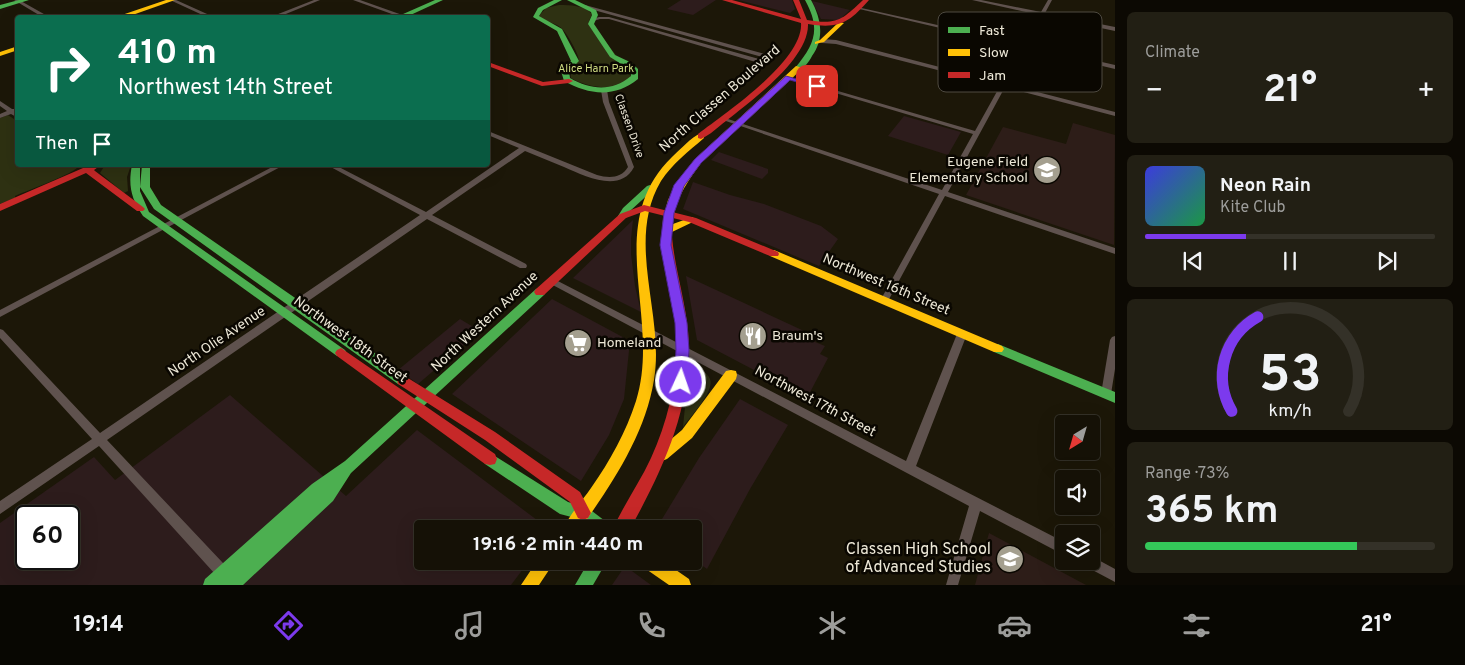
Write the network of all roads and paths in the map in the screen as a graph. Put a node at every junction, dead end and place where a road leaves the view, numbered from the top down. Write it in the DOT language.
graph roads {
  1 [pos="172,0"];
  2 [pos="318,0"];
  3 [pos="355,0"];
  4 [pos="440,0"];
  5 [pos="447,0"];
  6 [pos="570,0"];
  7 [pos="726,0"];
  8 [pos="796,0"];
  9 [pos="808,0"];
  10 [pos="974,0"];
  11 [pos="1050,0"];
  12 [pos="20,1"];
  13 [pos="555,2"];
  14 [pos="861,4"];
  15 [pos="583,6"];
  16 [pos="0,7"];
  17 [pos="1032,12"];
  18 [pos="1043,12"];
  19 [pos="44,15"];
  20 [pos="125,15"];
  21 [pos="207,15"];
  22 [pos="278,15"];
  23 [pos="397,15"];
  24 [pos="407,15"];
  25 [pos="408,15"];
  26 [pos="804,20"];
  27 [pos="592,21"];
  28 [pos="841,22"];
  29 [pos="819,23"];
  30 [pos="938,24"];
  31 [pos="1102,26"];
  32 [pos="1115,29"];
  33 [pos="674,31"];
  34 [pos="668,35"];
  35 [pos="826,40"];
  36 [pos="15,49"];
  37 [pos="0,54"];
  38 [pos="490,57"];
  39 [pos="1102,64"];
  40 [pos="490,65"];
  41 [pos="1115,67"];
  42 [pos="938,68"];
  43 [pos="774,73"];
  44 [pos="788,78"];
  45 [pos="563,81"];
  46 [pos="604,90"];
  47 [pos="999,92"];
  48 [pos="1030,92"];
  49 [pos="0,104"];
  50 [pos="15,112"];
  51 [pos="15,112"];
  52 [pos="1115,114"];
  53 [pos="0,116"];
  54 [pos="723,118"];
  55 [pos="738,124"];
  56 [pos="976,133"];
  57 [pos="490,134"];
  58 [pos="524,148"];
  59 [pos="88,167"];
  60 [pos="90,167"];
  61 [pos="136,167"];
  62 [pos="146,167"];
  63 [pos="277,167"];
  64 [pos="334,167"];
  65 [pos="657,182"];
  66 [pos="944,193"];
  67 [pos="0,208"];
  68 [pos="644,208"];
  69 [pos="669,213"];
  70 [pos="146,214"];
  71 [pos="426,216"];
  72 [pos="623,216"];
  73 [pos="692,220"];
  74 [pos="176,221"];
  75 [pos="165,226"];
  76 [pos="667,230"];
  77 [pos="1115,251"];
  78 [pos="524,266"];
  79 [pos="552,281"];
  80 [pos="884,301"];
  81 [pos="296,305"];
  82 [pos="286,312"];
  83 [pos="0,314"];
  84 [pos="0,332"];
  85 [pos="651,333"];
  86 [pos="962,334"];
  87 [pos="1115,340"];
  88 [pos="682,350"];
  89 [pos="731,375"];
  90 [pos="428,395"];
  91 [pos="1110,396"];
  92 [pos="416,406"];
  93 [pos="490,436"];
  94 [pos="100,439"];
  95 [pos="477,450"];
  96 [pos="660,456"];
  97 [pos="350,466"];
  98 [pos="909,468"];
  99 [pos="976,503"];
  100 [pos="0,508"];
  101 [pos="583,514"];
  102 [pos="578,520"];
  103 [pos="591,520"];
  104 [pos="626,520"];
  105 [pos="1055,544"];
  106 [pos="1100,568"];
  107 [pos="540,570"];
  108 [pos="594,570"];
  109 [pos="662,570"];
  110 [pos="223,574"];
  111 [pos="1115,576"];
  112 [pos="211,585"];
  113 [pos="233,585"];
  114 [pos="529,585"];
  115 [pos="583,585"];
  116 [pos="683,585"];
  117 [pos="952,585"];
  1 -- 20 [label="street"];
  1 -- 21 [label="street"];
  2 -- 22 [label="street"];
  3 -- 23 [label="street"];
  4 -- 24 [label="street"];
  5 -- 25 [label="street"];
  6 -- 15 [label="street"];
  7 -- 26 [label="street"];
  8 -- 26 [label="street"];
  9 -- 29 [label="street"];
  10 -- 17 [label="street"];
  11 -- 18 [label="street"];
  12 -- 16 [label="street"];
  12 -- 19 [label="street"];
  13 -- 15 [label="street"];
  13 -- 45 [label="street"];
  14 -- 28 [label="street"];
  14 -- 30 [label="street"];
  15 -- 27 [label="street, Classen Drive"];
  15 -- 33 [label="street"];
  26 -- 29 [label="street"];
  26 -- 43 [label="street, North Classen Boulevard"];
  27 -- 34 [label="street"];
  27 -- 46 [label="street, Classen Drive"];
  28 -- 29 [label="street"];
  28 -- 35 [label="street, North Classen Boulevard"];
  29 -- 35 [label="street"];
  31 -- 32 [label="street"];
  33 -- 34 [label="street"];
  33 -- 34 [label="street"];
  35 -- 42 [label="street"];
  35 -- 44 [label="street, North Classen Boulevard"];
  36 -- 37 [label="street"];
  38 -- 45 [label="street"];
  39 -- 41 [label="street"];
  40 -- 45 [label="street"];
  43 -- 44 [label="street"];
  43 -- 54 [label="street, North Classen Boulevard"];
  44 -- 55 [label="street, North Classen Boulevard"];
  44 -- 56 [label="street"];
  45 -- 46 [label="street, Classen Drive"];
  46 -- 58 [label="street, Classen Drive"];
  47 -- 56 [label="street"];
  48 -- 52 [label="street"];
  49 -- 50 [label="street"];
  51 -- 53 [label="street"];
  54 -- 55 [label="street"];
  54 -- 65 [label="street, North Classen Boulevard"];
  55 -- 66 [label="street"];
  55 -- 69 [label="street, North Classen Boulevard"];
  56 -- 66 [label="street"];
  57 -- 58 [label="street"];
  58 -- 71 [label="street, North Olie Avenue"];
  59 -- 67 [label="street"];
  60 -- 70 [label="street"];
  61 -- 70 [label="street, Northwest 18th Street"];
  62 -- 74 [label="street, Northwest 18th Street"];
  63 -- 74 [label="street"];
  64 -- 71 [label="street"];
  65 -- 68 [label="street, North Classen Boulevard"];
  65 -- 72 [label="street"];
  66 -- 77 [label="street"];
  66 -- 80 [label="street"];
  68 -- 69 [label="street, Northwest 16th Street"];
  68 -- 72 [label="street, North Western Avenue"];
  68 -- 85 [label="street, North Classen Boulevard"];
  69 -- 73 [label="street, Northwest 16th Street"];
  69 -- 76 [label="street, North Classen Boulevard"];
  70 -- 75 [label="street, Northwest 18th Street"];
  71 -- 78 [label="street"];
  71 -- 81 [label="street, North Olie Avenue"];
  72 -- 79 [label="street, North Western Avenue"];
  73 -- 76 [label="street"];
  73 -- 80 [label="street, Northwest 16th Street"];
  74 -- 75 [label="street"];
  74 -- 81 [label="street, Northwest 18th Street"];
  75 -- 82 [label="street, Northwest 18th Street"];
  75 -- 83 [label="street"];
  76 -- 88 [label="street, North Classen Boulevard"];
  79 -- 85 [label="street, Northwest 17th Street"];
  79 -- 90 [label="street, North Western Avenue"];
  80 -- 86 [label="street, Northwest 16th Street"];
  81 -- 82 [label="street, North Olie Avenue"];
  81 -- 90 [label="street, Northwest 18th Street"];
  82 -- 92 [label="street, Northwest 18th Street"];
  82 -- 94 [label="street, North Olie Avenue"];
  84 -- 94 [label="street"];
  85 -- 88 [label="street, Northwest 17th Street"];
  85 -- 101 [label="street, North Classen Boulevard"];
  86 -- 91 [label="street, Northwest 16th Street"];
  86 -- 98 [label="street"];
  87 -- 91 [label="street"];
  88 -- 89 [label="street, Northwest 17th Street"];
  88 -- 96 [label="street, North Classen Boulevard"];
  89 -- 96 [label="street"];
  89 -- 98 [label="street, Northwest 17th Street"];
  90 -- 92 [label="street, North Western Avenue"];
  90 -- 93 [label="street, Northwest 18th Street"];
  92 -- 95 [label="street, Northwest 18th Street"];
  92 -- 97 [label="street, North Western Avenue"];
  93 -- 95 [label="street"];
  93 -- 101 [label="street, Northwest 18th Street"];
  94 -- 100 [label="street, North Olie Avenue"];
  94 -- 110 [label="street"];
  95 -- 101 [label="street, Northwest 18th Street"];
  96 -- 104 [label="street, North Classen Boulevard"];
  97 -- 110 [label="street, North Western Avenue"];
  97 -- 113 [label="street, North Western Avenue"];
  98 -- 99 [label="street, Northwest 17th Street"];
  99 -- 105 [label="street, Northwest 17th Street"];
  99 -- 117 [label="street"];
  101 -- 102 [label="street, North Classen Boulevard"];
  101 -- 103 [label="street, Northwest 18th Street"];
  106 -- 111 [label="street"];
  107 -- 114 [label="street"];
  108 -- 115 [label="street"];
  109 -- 116 [label="street"];
  110 -- 112 [label="street, North Western Avenue"];
  110 -- 113 [label="street"];
}
